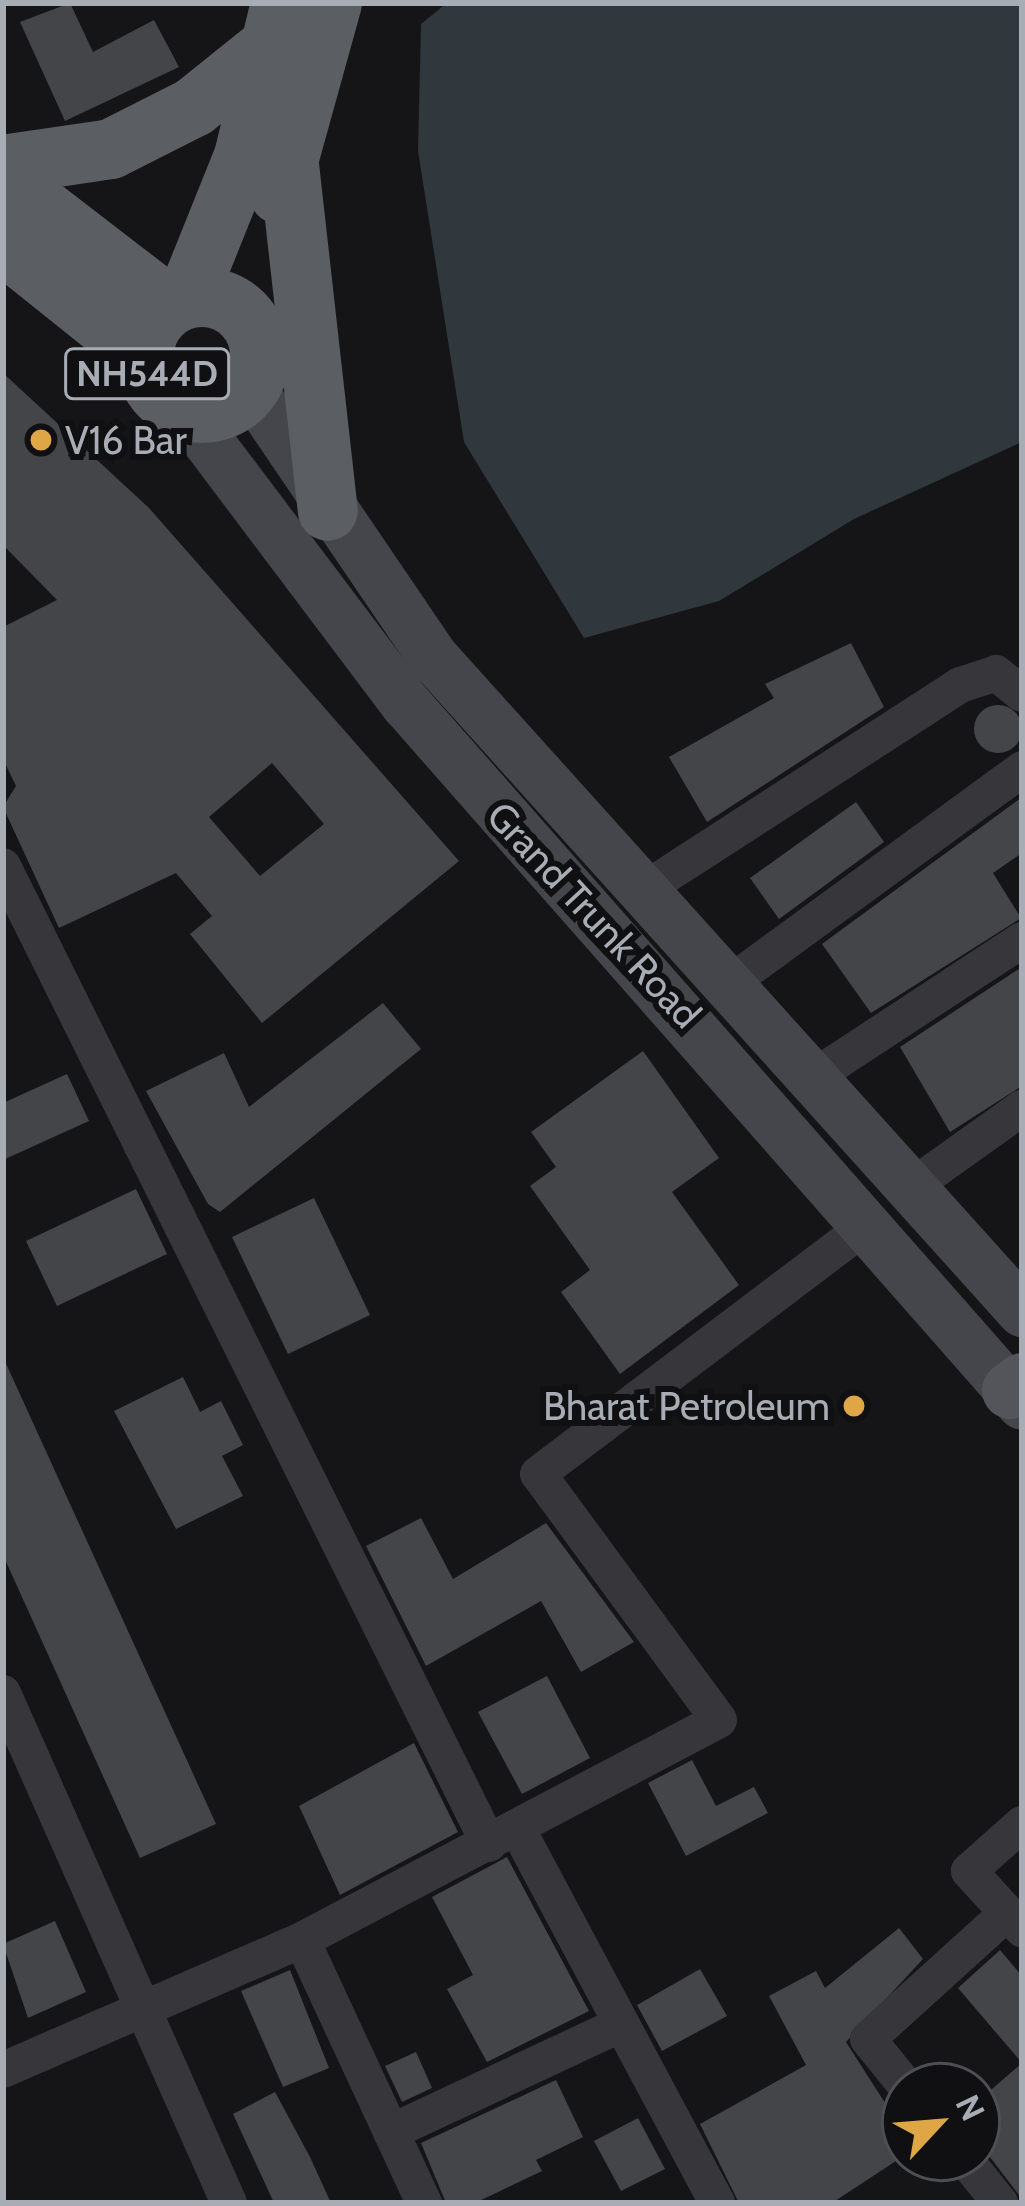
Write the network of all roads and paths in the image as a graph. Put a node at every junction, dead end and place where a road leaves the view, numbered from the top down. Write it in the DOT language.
graph roads {
  1 [pos="332,3"];
  2 [pos="276,25"];
  3 [pos="288,156"];
  4 [pos="3,165"];
  5 [pos="3,178"];
  6 [pos="3,244"];
  7 [pos="166,320"];
  8 [pos="249,320"];
  9 [pos="250,388"];
  10 [pos="185,411"];
  11 [pos="328,511"];
  12 [pos="1022,694"];
  13 [pos="1022,769"];
  14 [pos="3,866"];
  15 [pos="648,887"];
  16 [pos="1022,940"];
  17 [pos="734,980"];
  18 [pos="818,1074"];
  19 [pos="1022,1108"];
  20 [pos="914,1185"];
  21 [pos="870,1223"];
  22 [pos="1014,1286"];
  23 [pos="1018,1392"];
  24 [pos="3,1693"];
  25 [pos="1022,1824"];
  26 [pos="503,1836"];
  27 [pos="1015,1921"];
  28 [pos="302,1940"];
  29 [pos="146,2013"];
  30 [pos="617,2026"];
  31 [pos="887,2062"];
  32 [pos="3,2070"];
  33 [pos="391,2132"];
  34 [pos="229,2203"];
  35 [pos="424,2203"];
  36 [pos="717,2203"];
  1 -- 3 [label="highway, NH544D"];
  2 -- 4 [label="highway, NH544D"];
  2 -- 7 [label="highway, NH544D"];
  3 -- 8 [label="highway, NH544D"];
  3 -- 11 [label="highway, NH544D"];
  5 -- 7 [label="highway, NH544D"];
  6 -- 7 [label="highway, NH544D"];
  7 -- 8 [label="highway, NH544D"];
  7 -- 10 [label="highway, NH544D"];
  8 -- 9 [label="highway, NH544D"];
  9 -- 10 [label="highway, NH544D"];
  9 -- 11 [label="main road, Grand Trunk Road"];
  10 -- 21 [label="main road, Grand Trunk Road"];
  11 -- 15 [label="main road, Grand Trunk Road"];
  12 -- 15 [label="street"];
  13 -- 17 [label="street"];
  14 -- 26 [label="street"];
  15 -- 17 [label="main road, Grand Trunk Road"];
  16 -- 18 [label="street"];
  17 -- 18 [label="main road, Grand Trunk Road"];
  18 -- 20 [label="main road, Grand Trunk Road"];
  19 -- 20 [label="street"];
  20 -- 22 [label="main road, Grand Trunk Road"];
  21 -- 23 [label="main road, Grand Trunk Road"];
  21 -- 26 [label="street"];
  24 -- 29 [label="street"];
  25 -- 27 [label="street"];
  26 -- 28 [label="street"];
  26 -- 30 [label="street"];
  27 -- 31 [label="street"];
  28 -- 29 [label="street"];
  28 -- 33 [label="street"];
  29 -- 32 [label="street"];
  29 -- 34 [label="street"];
  30 -- 33 [label="street"];
  30 -- 36 [label="street"];
  33 -- 35 [label="street"];
}
